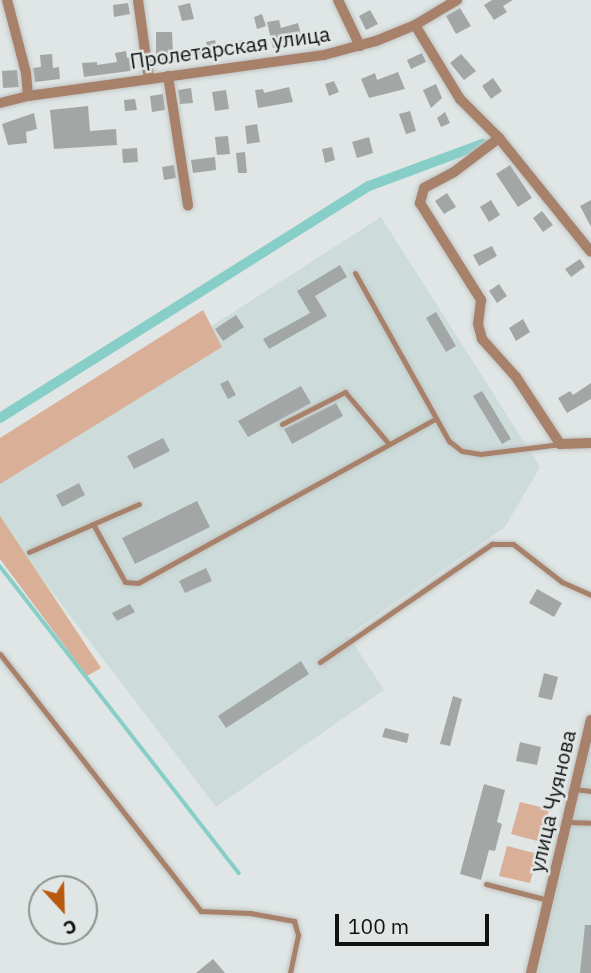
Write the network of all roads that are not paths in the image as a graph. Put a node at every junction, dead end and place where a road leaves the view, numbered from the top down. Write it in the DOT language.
graph roads {
  1 [pos="7,0"];
  2 [pos="138,0"];
  3 [pos="338,0"];
  4 [pos="457,0"];
  5 [pos="415,25"];
  6 [pos="360,46"];
  7 [pos="168,76"];
  8 [pos="149,79"];
  9 [pos="28,96"];
  10 [pos="0,103"];
  11 [pos="499,138"];
  12 [pos="188,205"];
  13 [pos="591,252"];
  14 [pos="355,273"];
  15 [pos="435,419"];
  16 [pos="282,425"];
  17 [pos="591,443"];
  18 [pos="389,444"];
  19 [pos="560,444"];
  20 [pos="139,504"];
  21 [pos="93,524"];
  22 [pos="29,552"];
  23 [pos="591,595"];
  24 [pos="0,654"];
  25 [pos="320,662"];
  26 [pos="591,720"];
  27 [pos="574,789"];
  28 [pos="591,791"];
  29 [pos="566,822"];
  30 [pos="591,824"];
  31 [pos="486,884"];
  32 [pos="548,900"];
  33 [pos="290,973"];
  34 [pos="531,973"];
  35 [pos="536,973"];
  1 -- 9 [label="street"];
  2 -- 8 [label="street"];
  3 -- 6 [label="street"];
  4 -- 5 [label="street, Пролетарская улица"];
  5 -- 6 [label="street, Пролетарская улица"];
  5 -- 11 [label="street"];
  6 -- 7 [label="street, Пролетарская улица"];
  7 -- 8 [label="street, Пролетарская улица"];
  7 -- 12 [label="street"];
  8 -- 9 [label="street, Пролетарская улица"];
  9 -- 10 [label="street, Пролетарская улица"];
  11 -- 13 [label="street"];
  11 -- 19 [label="street"];
  14 -- 15 [label="lane"];
  15 -- 18 [label="lane"];
  15 -- 19 [label="lane"];
  16 -- 18 [label="lane"];
  17 -- 19 [label="street"];
  18 -- 21 [label="lane"];
  20 -- 21 [label="lane"];
  21 -- 22 [label="lane"];
  23 -- 25 [label="lane"];
  24 -- 33 [label="lane"];
  26 -- 27 [label="street, улица Чуянова"];
  27 -- 28 [label="lane"];
  27 -- 29 [label="street, улица Чуянова"];
  29 -- 30 [label="lane"];
  29 -- 32 [label="street, улица Чуянова"];
  31 -- 32 [label="lane"];
  32 -- 34 [label="street, улица Чуянова"];
  34 -- 35 [label="lane"];
}
